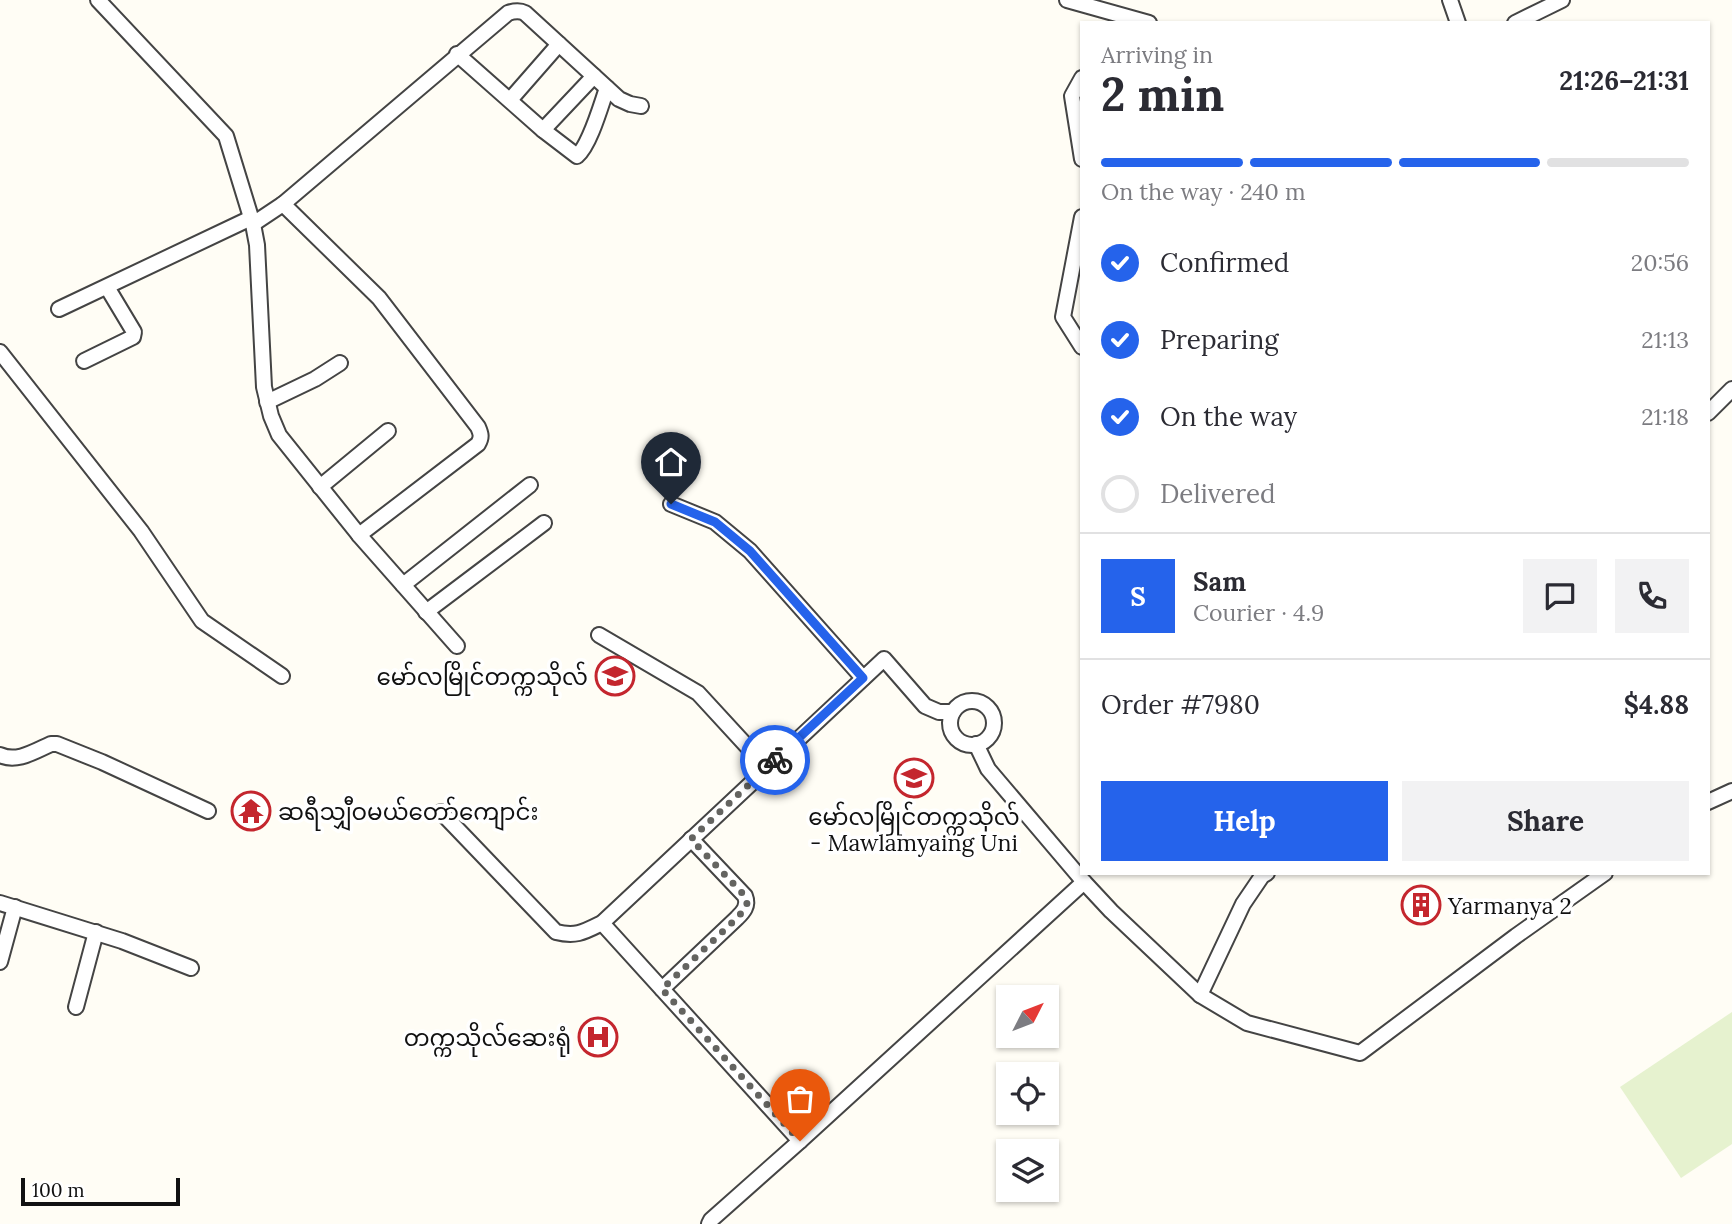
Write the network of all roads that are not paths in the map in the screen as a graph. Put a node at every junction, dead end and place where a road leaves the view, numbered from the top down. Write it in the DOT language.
graph roads {
  1 [pos="98,0"];
  2 [pos="1067,0"];
  3 [pos="1450,0"];
  4 [pos="1562,0"];
  5 [pos="1099,16"];
  6 [pos="1135,21"];
  7 [pos="1457,21"];
  8 [pos="1519,21"];
  9 [pos="559,44"];
  10 [pos="457,54"];
  11 [pos="594,76"];
  12 [pos="1080,82"];
  13 [pos="607,88"];
  14 [pos="510,100"];
  15 [pos="641,106"];
  16 [pos="543,130"];
  17 [pos="1080,146"];
  18 [pos="283,204"];
  19 [pos="252,221"];
  20 [pos="1080,228"];
  21 [pos="107,287"];
  22 [pos="59,309"];
  23 [pos="1080,343"];
  24 [pos="0,352"];
  25 [pos="84,361"];
  26 [pos="340,363"];
  27 [pos="1732,389"];
  28 [pos="267,402"];
  29 [pos="1710,411"];
  30 [pos="388,430"];
  31 [pos="530,485"];
  32 [pos="320,487"];
  33 [pos="671,504"];
  34 [pos="544,523"];
  35 [pos="359,535"];
  36 [pos="403,585"];
  37 [pos="426,612"];
  38 [pos="599,635"];
  39 [pos="457,646"];
  40 [pos="282,676"];
  41 [pos="863,678"];
  42 [pos="953,712"];
  43 [pos="976,744"];
  44 [pos="0,755"];
  45 [pos="767,768"];
  46 [pos="1732,791"];
  47 [pos="1710,801"];
  48 [pos="208,811"];
  49 [pos="441,812"];
  50 [pos="691,839"];
  51 [pos="1264,875"];
  52 [pos="1602,875"];
  53 [pos="1084,882"];
  54 [pos="0,903"];
  55 [pos="15,907"];
  56 [pos="602,923"];
  57 [pos="96,932"];
  58 [pos="0,962"];
  59 [pos="191,968"];
  60 [pos="662,989"];
  61 [pos="1200,995"];
  62 [pos="76,1007"];
  63 [pos="800,1141"];
  64 [pos="709,1224"];
  1 -- 19 [label="street"];
  2 -- 5 [label="street"];
  3 -- 7 [label="street"];
  4 -- 8 [label="street"];
  5 -- 6 [label="street"];
  9 -- 10 [label="street"];
  9 -- 11 [label="street"];
  9 -- 14 [label="street"];
  10 -- 14 [label="street"];
  10 -- 18 [label="street"];
  11 -- 13 [label="street"];
  11 -- 16 [label="street"];
  12 -- 17 [label="street"];
  13 -- 15 [label="street"];
  13 -- 16 [label="street"];
  14 -- 16 [label="street"];
  18 -- 19 [label="street"];
  18 -- 35 [label="street"];
  19 -- 21 [label="street"];
  19 -- 28 [label="street"];
  20 -- 23 [label="street"];
  21 -- 22 [label="street"];
  21 -- 25 [label="street"];
  24 -- 40 [label="street"];
  26 -- 28 [label="street"];
  27 -- 29 [label="street"];
  28 -- 32 [label="street"];
  30 -- 32 [label="street"];
  31 -- 36 [label="street"];
  32 -- 35 [label="street"];
  33 -- 41 [label="street"];
  34 -- 37 [label="street"];
  35 -- 36 [label="street"];
  36 -- 37 [label="street"];
  37 -- 39 [label="street"];
  38 -- 45 [label="street"];
  41 -- 42 [label="street"];
  41 -- 45 [label="street"];
  42 -- 43 [label="street"];
  42 -- 43 [label="street"];
  43 -- 53 [label="street"];
  44 -- 48 [label="street"];
  45 -- 50 [label="street"];
  46 -- 47 [label="street"];
  49 -- 56 [label="street"];
  50 -- 56 [label="street"];
  50 -- 60 [label="street"];
  51 -- 61 [label="street"];
  52 -- 61 [label="street"];
  53 -- 61 [label="street"];
  53 -- 63 [label="street"];
  54 -- 55 [label="street"];
  55 -- 57 [label="street"];
  55 -- 58 [label="street"];
  56 -- 60 [label="street"];
  57 -- 59 [label="street"];
  57 -- 62 [label="street"];
  60 -- 63 [label="street"];
  63 -- 64 [label="street"];
}
